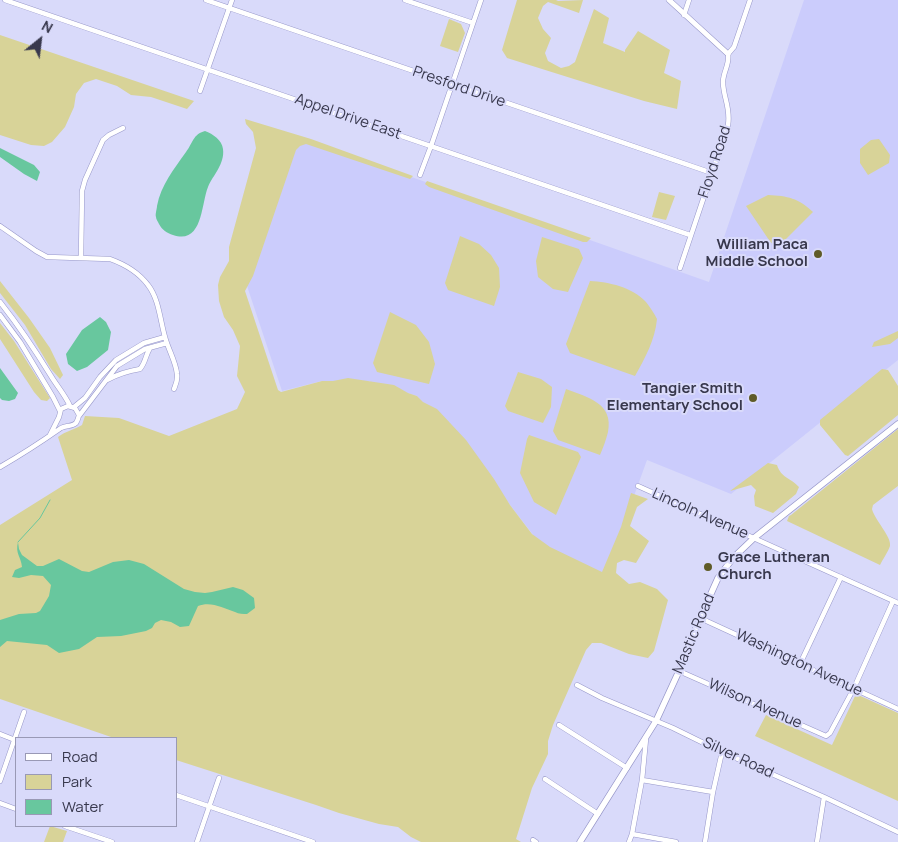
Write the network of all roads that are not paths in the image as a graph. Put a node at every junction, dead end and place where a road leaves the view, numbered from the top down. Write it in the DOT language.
graph roads {
  1 [pos="5,0"];
  2 [pos="206,0"];
  3 [pos="232,0"];
  4 [pos="405,0"];
  5 [pos="481,0"];
  6 [pos="669,0"];
  7 [pos="690,0"];
  8 [pos="750,0"];
  9 [pos="229,8"];
  10 [pos="684,15"];
  11 [pos="473,24"];
  12 [pos="728,54"];
  13 [pos="208,69"];
  14 [pos="452,84"];
  15 [pos="200,91"];
  16 [pos="123,128"];
  17 [pos="432,146"];
  18 [pos="712,173"];
  19 [pos="420,175"];
  20 [pos="0,226"];
  21 [pos="690,235"];
  22 [pos="81,258"];
  23 [pos="680,268"];
  24 [pos="0,302"];
  25 [pos="0,315"];
  26 [pos="166,340"];
  27 [pos="138,346"];
  28 [pos="150,348"];
  29 [pos="141,352"];
  30 [pos="146,355"];
  31 [pos="106,381"];
  32 [pos="174,389"];
  33 [pos="72,406"];
  34 [pos="60,411"];
  35 [pos="79,416"];
  36 [pos="59,417"];
  37 [pos="898,424"];
  38 [pos="66,426"];
  39 [pos="50,435"];
  40 [pos="0,468"];
  41 [pos="638,486"];
  42 [pos="754,538"];
  43 [pos="841,577"];
  44 [pos="892,601"];
  45 [pos="898,603"];
  46 [pos="700,618"];
  47 [pos="800,664"];
  48 [pos="678,671"];
  49 [pos="577,685"];
  50 [pos="854,688"];
  51 [pos="898,709"];
  52 [pos="24,712"];
  53 [pos="656,721"];
  54 [pos="559,726"];
  55 [pos="0,734"];
  56 [pos="16,737"];
  57 [pos="646,739"];
  58 [pos="15,740"];
  59 [pos="722,752"];
  60 [pos="627,768"];
  61 [pos="219,778"];
  62 [pos="545,779"];
  63 [pos="642,780"];
  64 [pos="0,781"];
  65 [pos="713,792"];
  66 [pos="178,796"];
  67 [pos="824,797"];
  68 [pos="0,803"];
  69 [pos="209,806"];
  70 [pos="15,809"];
  71 [pos="598,814"];
  72 [pos="68,827"];
  73 [pos="898,832"];
  74 [pos="632,834"];
  75 [pos="112,842"];
  76 [pos="197,842"];
  77 [pos="313,842"];
  78 [pos="580,842"];
  79 [pos="629,842"];
  80 [pos="676,842"];
  81 [pos="705,842"];
  82 [pos="817,842"];
  1 -- 13 [label="street, Appel Drive East"];
  2 -- 9 [label="street, Presford Drive"];
  3 -- 9 [label="street"];
  4 -- 11 [label="street"];
  5 -- 11 [label="street"];
  6 -- 10 [label="street"];
  7 -- 10 [label="street"];
  8 -- 12 [label="street, Floyd Road"];
  9 -- 13 [label="street"];
  9 -- 14 [label="street, Presford Drive"];
  10 -- 12 [label="street"];
  11 -- 14 [label="street"];
  12 -- 18 [label="street, Floyd Road"];
  13 -- 15 [label="street"];
  13 -- 17 [label="street, Appel Drive East"];
  14 -- 17 [label="street"];
  14 -- 18 [label="street, Presford Drive"];
  16 -- 22 [label="street"];
  17 -- 19 [label="street"];
  17 -- 21 [label="street, Appel Drive East"];
  18 -- 21 [label="street, Floyd Road"];
  20 -- 22 [label="street"];
  21 -- 23 [label="street, Floyd Road"];
  22 -- 26 [label="street"];
  24 -- 33 [label="street"];
  25 -- 34 [label="street"];
  26 -- 27 [label="street"];
  26 -- 28 [label="street"];
  26 -- 32 [label="street"];
  27 -- 29 [label="street"];
  27 -- 33 [label="street"];
  28 -- 29 [label="street"];
  28 -- 30 [label="street"];
  29 -- 30 [label="street"];
  29 -- 31 [label="street"];
  30 -- 31 [label="street"];
  31 -- 35 [label="street"];
  33 -- 34 [label="street"];
  33 -- 35 [label="street"];
  34 -- 36 [label="street"];
  35 -- 38 [label="street"];
  36 -- 38 [label="street"];
  36 -- 39 [label="street"];
  37 -- 42 [label="main road, Mastic Road"];
  38 -- 39 [label="street"];
  39 -- 40 [label="street"];
  41 -- 42 [label="street, Lincoln Avenue"];
  42 -- 43 [label="street, Lincoln Avenue"];
  42 -- 46 [label="main road, Mastic Road"];
  43 -- 44 [label="street, Lincoln Avenue"];
  43 -- 47 [label="street"];
  44 -- 45 [label="street, Lincoln Avenue"];
  44 -- 50 [label="street"];
  46 -- 47 [label="street, Washington Avenue"];
  46 -- 48 [label="main road, Mastic Road"];
  47 -- 50 [label="street, Washington Avenue"];
  48 -- 50 [label="street, Wilson Avenue"];
  48 -- 53 [label="main road, Mastic Road"];
  49 -- 53 [label="street, Silver Road"];
  50 -- 51 [label="street, Washington Avenue"];
  52 -- 56 [label="street"];
  53 -- 57 [label="main road, Mastic Road"];
  53 -- 59 [label="street, Silver Road"];
  54 -- 60 [label="street"];
  55 -- 58 [label="street"];
  57 -- 60 [label="main road, Mastic Road"];
  57 -- 63 [label="street"];
  58 -- 64 [label="street"];
  59 -- 65 [label="street"];
  59 -- 67 [label="street, Silver Road"];
  60 -- 71 [label="main road, Mastic Road"];
  61 -- 69 [label="street"];
  62 -- 71 [label="street"];
  63 -- 65 [label="street"];
  63 -- 74 [label="street"];
  65 -- 81 [label="street"];
  66 -- 69 [label="street"];
  67 -- 73 [label="street, Silver Road"];
  67 -- 82 [label="street"];
  68 -- 70 [label="street"];
  69 -- 76 [label="street"];
  69 -- 77 [label="street"];
  71 -- 78 [label="main road, Mastic Road"];
  72 -- 75 [label="street"];
  74 -- 79 [label="street"];
  74 -- 80 [label="street"];
}
